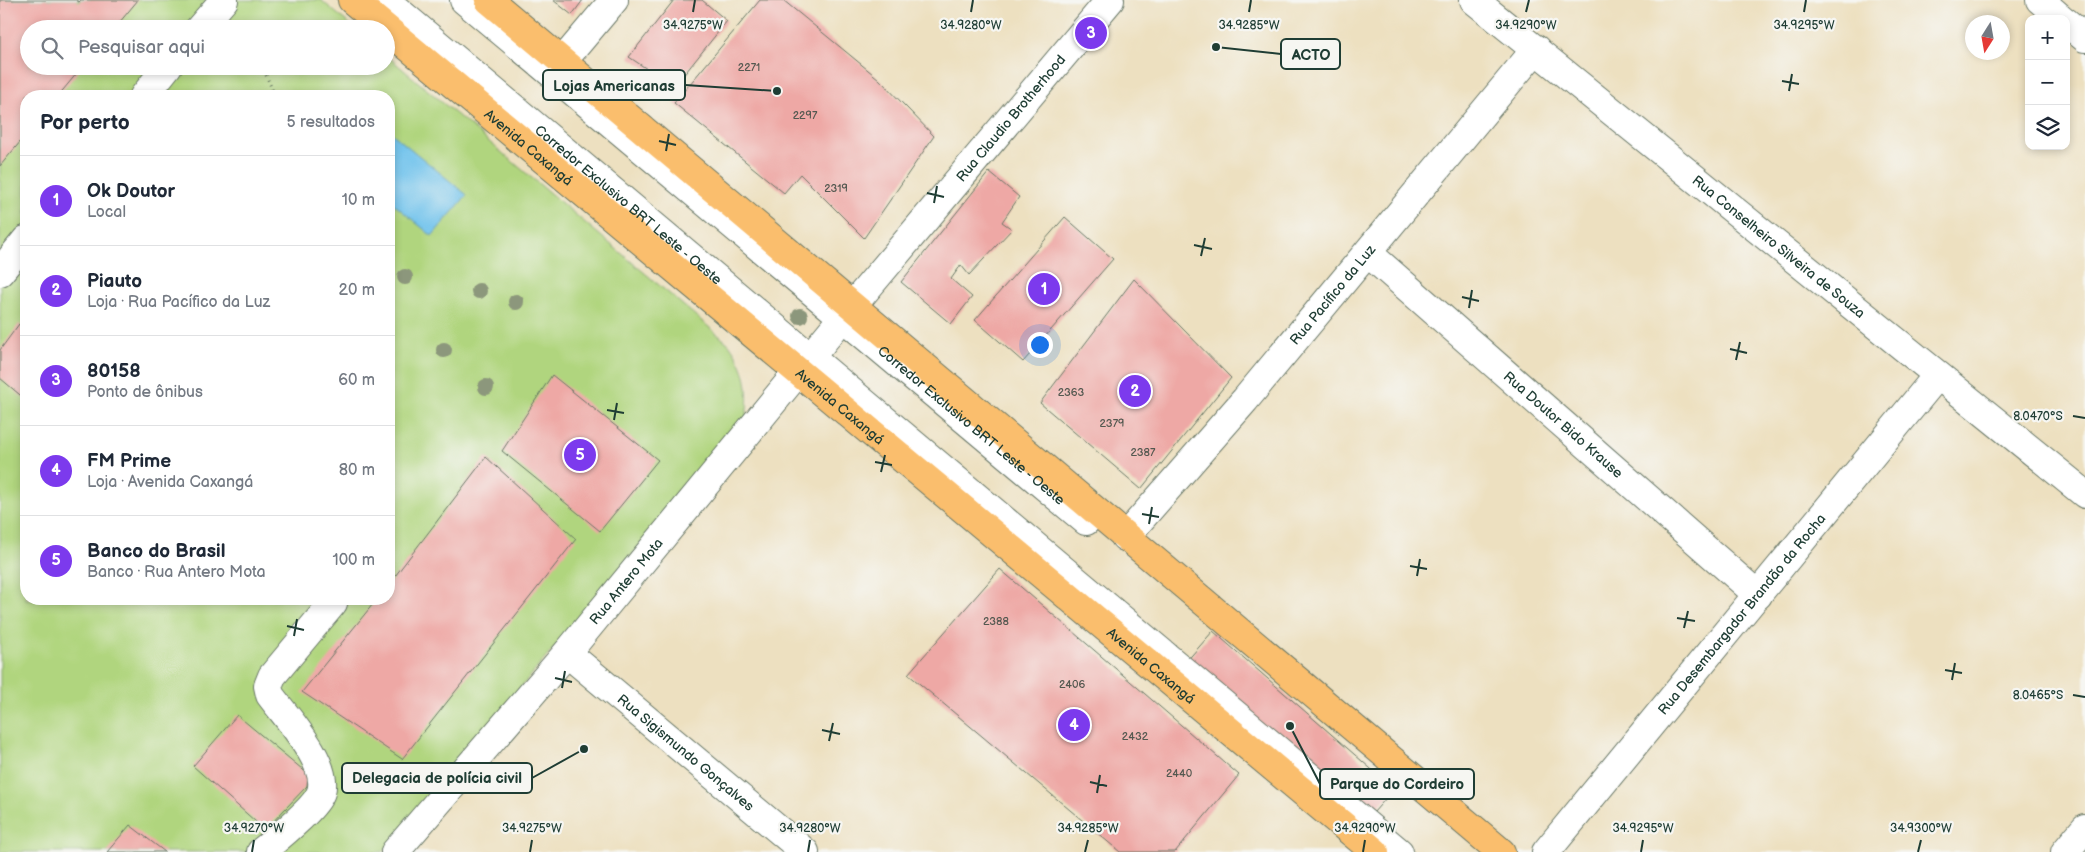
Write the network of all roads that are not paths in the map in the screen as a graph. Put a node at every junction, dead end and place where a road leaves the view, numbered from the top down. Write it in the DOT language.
graph roads {
  1 [pos="224,0"];
  2 [pos="352,0"];
  3 [pos="385,0"];
  4 [pos="464,0"];
  5 [pos="489,0"];
  6 [pos="614,0"];
  7 [pos="1110,0"];
  8 [pos="1474,0"];
  9 [pos="2040,0"];
  10 [pos="2057,15"];
  11 [pos="207,20"];
  12 [pos="377,20"];
  13 [pos="2070,25"];
  14 [pos="395,35"];
  15 [pos="2085,38"];
  16 [pos="1536,49"];
  17 [pos="562,62"];
  18 [pos="161,75"];
  19 [pos="149,90"];
  20 [pos="16,240"];
  21 [pos="1368,253"];
  22 [pos="0,272"];
  23 [pos="847,311"];
  24 [pos="804,364"];
  25 [pos="1937,376"];
  26 [pos="2085,494"];
  27 [pos="1125,537"];
  28 [pos="1758,595"];
  29 [pos="331,605"];
  30 [pos="568,653"];
  31 [pos="2085,828"];
  32 [pos="261,852"];
  33 [pos="395,852"];
  34 [pos="805,852"];
  35 [pos="1375,852"];
  36 [pos="1399,852"];
  37 [pos="1480,852"];
  38 [pos="1501,852"];
  39 [pos="1546,852"];
  40 [pos="2065,852"];
  1 -- 11 [label="street"];
  2 -- 12 [label="main road, Avenida Caxangá"];
  3 -- 24 [label="street, Corredor Exclusivo BRT Leste - Oeste"];
  4 -- 23 [label="street, Corredor Exclusivo BRT Leste - Oeste"];
  5 -- 17 [label="main road"];
  6 -- 17 [label="street"];
  7 -- 23 [label="street, Rua Claudio Brotherhood"];
  8 -- 16 [label="street, Rua Conselheiro Silveira de Souza"];
  9 -- 10 [label="street"];
  13 -- 15 [label="street"];
  14 -- 24 [label="main road, Avenida Caxangá"];
  16 -- 21 [label="street, Rua Pacífico da Luz"];
  16 -- 25 [label="street, Rua Conselheiro Silveira de Souza"];
  17 -- 23 [label="main road"];
  18 -- 19 [label="street"];
  20 -- 22 [label="street"];
  21 -- 27 [label="street, Rua Pacífico da Luz"];
  21 -- 28 [label="street, Rua Doutor Bido Krause"];
  23 -- 24 [label="street, Rua Antero Mota"];
  23 -- 27 [label="main road"];
  23 -- 37 [label="street, Corredor Exclusivo BRT Leste - Oeste"];
  24 -- 30 [label="street, Rua Antero Mota"];
  24 -- 35 [label="main road, Avenida Caxangá"];
  24 -- 36 [label="street, Corredor Exclusivo BRT Leste - Oeste"];
  25 -- 26 [label="street, Rua Conselheiro Silveira de Souza"];
  25 -- 28 [label="street, Rua Desembargador Brandão da Rocha"];
  27 -- 38 [label="main road"];
  28 -- 39 [label="street, Rua Desembargador Brandão da Rocha"];
  29 -- 32 [label="street"];
  30 -- 33 [label="street, Rua Antero Mota"];
  30 -- 34 [label="street, Rua Sigismundo Gonçalves"];
  31 -- 40 [label="street"];
}
